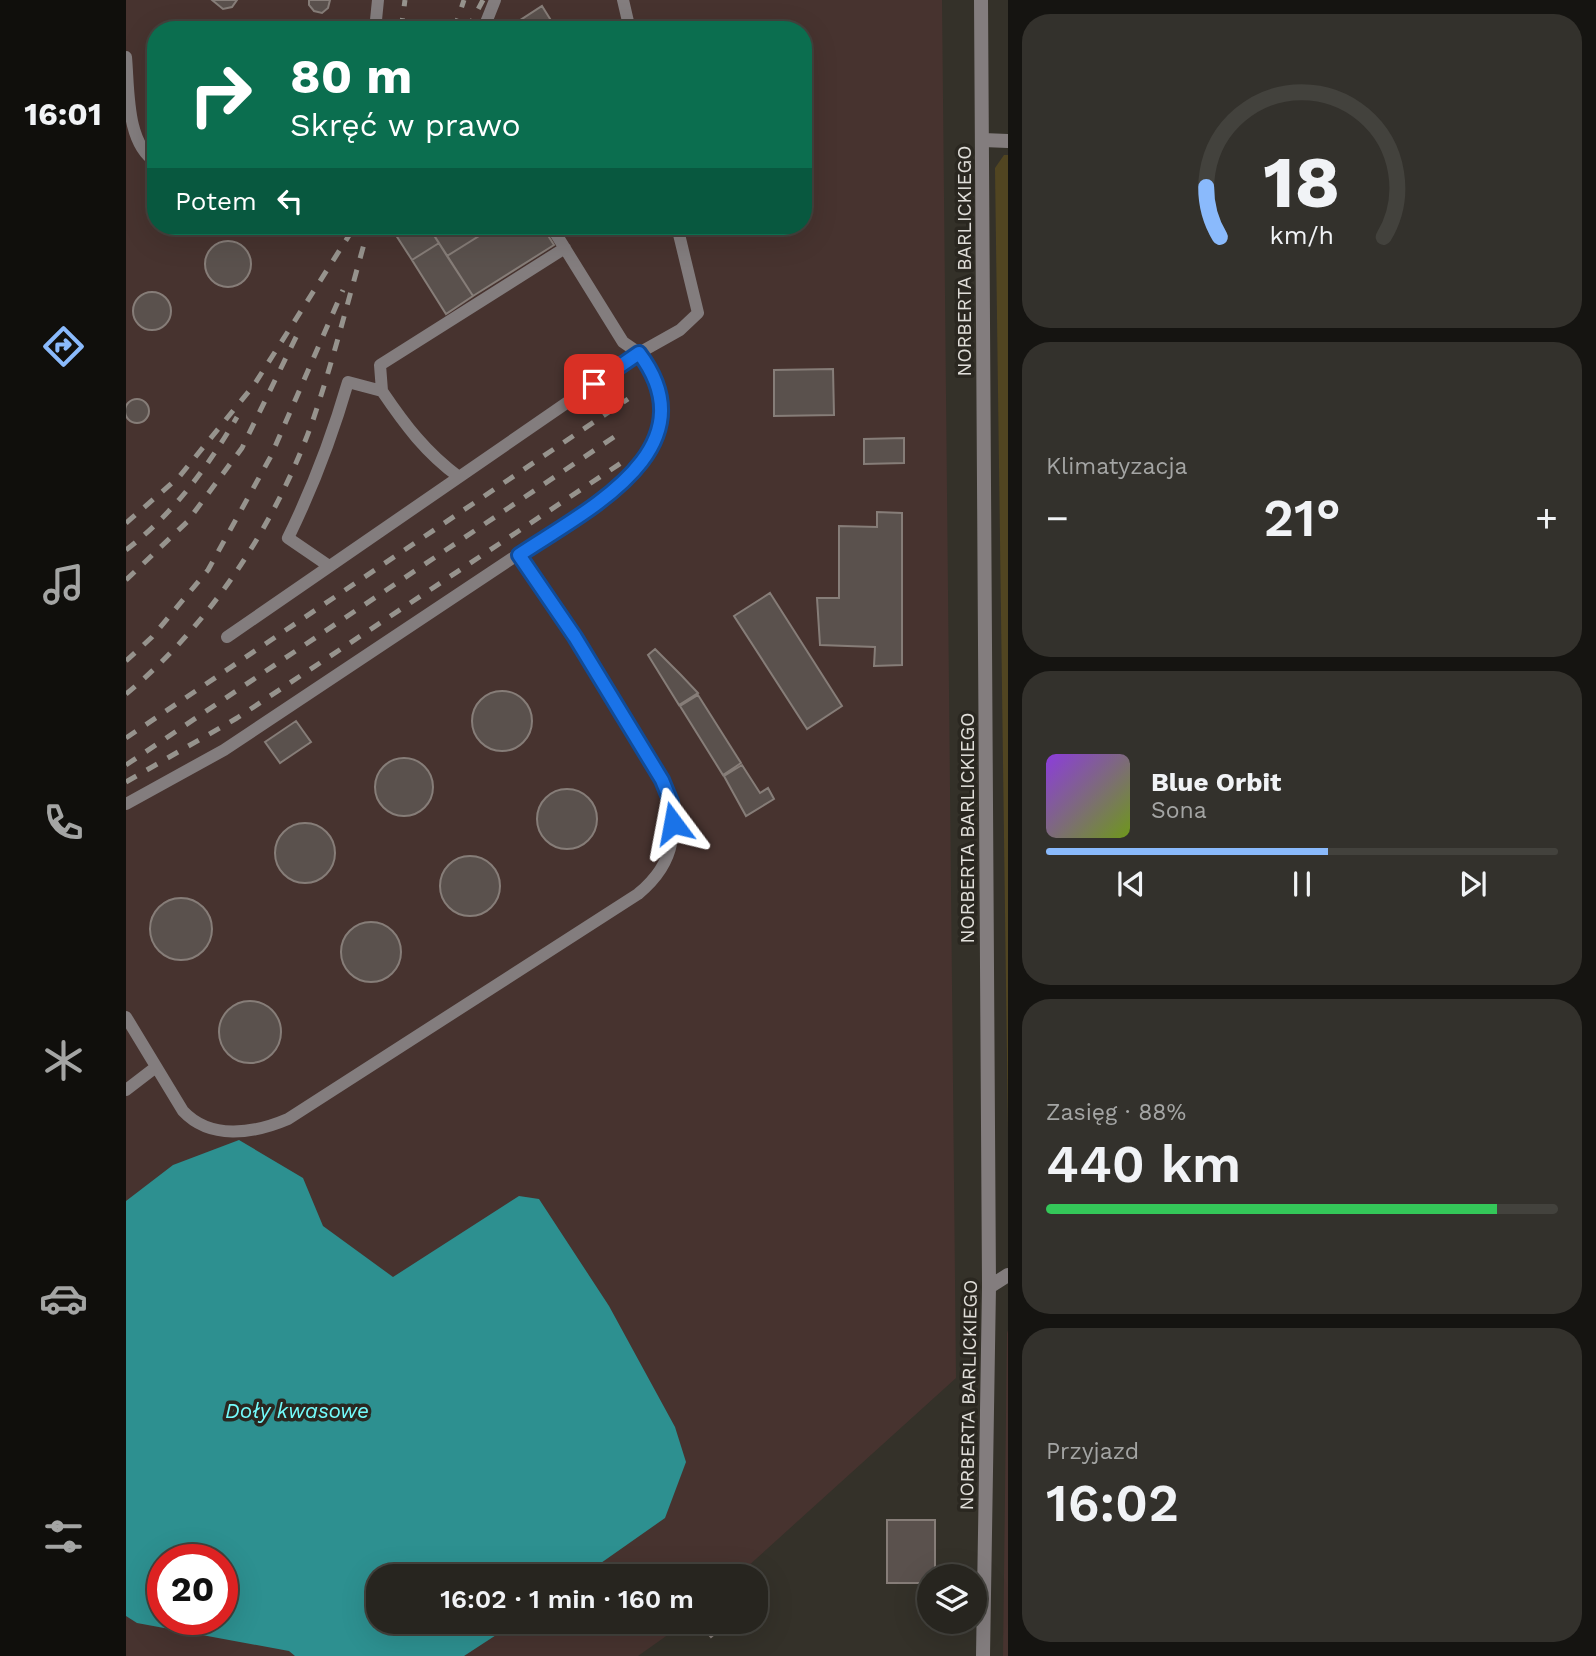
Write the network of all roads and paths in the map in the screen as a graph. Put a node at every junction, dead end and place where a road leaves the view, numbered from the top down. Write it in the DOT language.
graph roads {
  1 [pos="378,0"];
  2 [pos="495,0"];
  3 [pos="623,0"];
  4 [pos="981,0"];
  5 [pos="376,21"];
  6 [pos="486,21"];
  7 [pos="628,21"];
  8 [pos="126,57"];
  9 [pos="129,134"];
  10 [pos="983,140"];
  11 [pos="1008,141"];
  12 [pos="147,156"];
  13 [pos="557,235"];
  14 [pos="679,235"];
  15 [pos="565,248"];
  16 [pos="639,353"];
  17 [pos="382,391"];
  18 [pos="459,477"];
  19 [pos="519,555"];
  20 [pos="329,566"];
  21 [pos="227,637"];
  22 [pos="126,804"];
  23 [pos="126,1017"];
  24 [pos="156,1067"];
  25 [pos="126,1090"];
  26 [pos="1008,1275"];
  27 [pos="989,1287"];
  28 [pos="983,1656"];
  1 -- 5 [label="lane"];
  2 -- 6 [label="lane"];
  3 -- 7 [label="lane"];
  4 -- 10 [label="street, NORBERTA BARLICKIEGO"];
  8 -- 9 [label="lane"];
  9 -- 12 [label="lane"];
  10 -- 11 [label="street"];
  10 -- 27 [label="street, NORBERTA BARLICKIEGO"];
  13 -- 15 [label="lane"];
  14 -- 16 [label="lane"];
  15 -- 16 [label="lane"];
  15 -- 17 [label="lane"];
  16 -- 18 [label="lane"];
  16 -- 19 [label="lane"];
  17 -- 18 [label="lane"];
  17 -- 20 [label="lane"];
  18 -- 20 [label="lane"];
  19 -- 22 [label="lane"];
  19 -- 24 [label="lane"];
  20 -- 21 [label="lane"];
  23 -- 24 [label="lane"];
  24 -- 25 [label="lane"];
  26 -- 27 [label="street"];
  27 -- 28 [label="street, NORBERTA BARLICKIEGO"];
}
